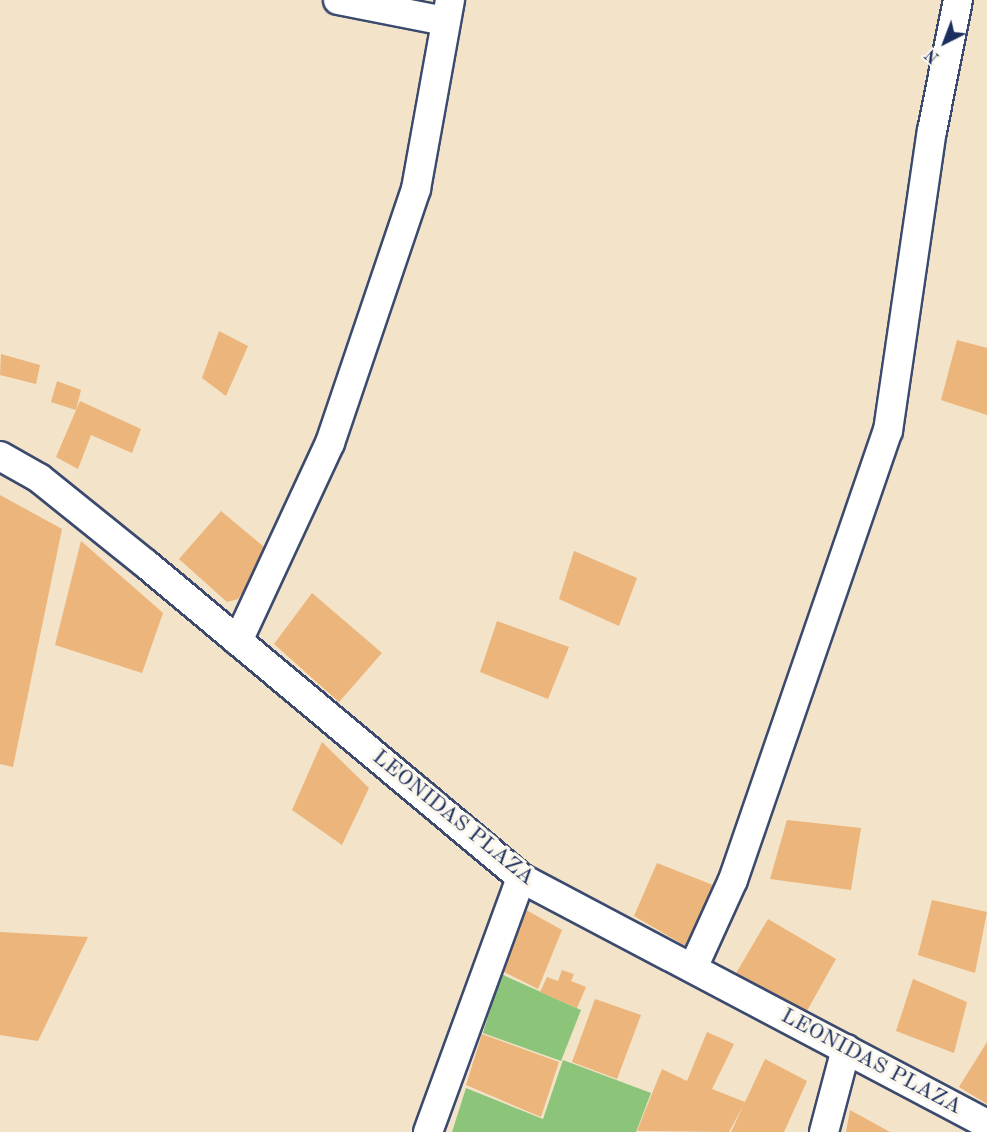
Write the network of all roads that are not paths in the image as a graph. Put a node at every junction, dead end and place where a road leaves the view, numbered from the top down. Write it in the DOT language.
graph roads {
  1 [pos="338,0"];
  2 [pos="958,0"];
  3 [pos="448,11"];
  4 [pos="0,456"];
  5 [pos="238,641"];
  6 [pos="521,878"];
  7 [pos="693,968"];
  8 [pos="846,1049"];
  9 [pos="987,1124"];
  10 [pos="428,1132"];
  11 [pos="824,1132"];
  1 -- 3 [label="street"];
  2 -- 7 [label="street"];
  3 -- 5 [label="street"];
  4 -- 5 [label="street, LEONIDAS PLAZA"];
  5 -- 6 [label="street, LEONIDAS PLAZA"];
  6 -- 7 [label="street, LEONIDAS PLAZA"];
  6 -- 10 [label="street"];
  7 -- 8 [label="street, LEONIDAS PLAZA"];
  8 -- 9 [label="street, LEONIDAS PLAZA"];
  8 -- 11 [label="street"];
}
